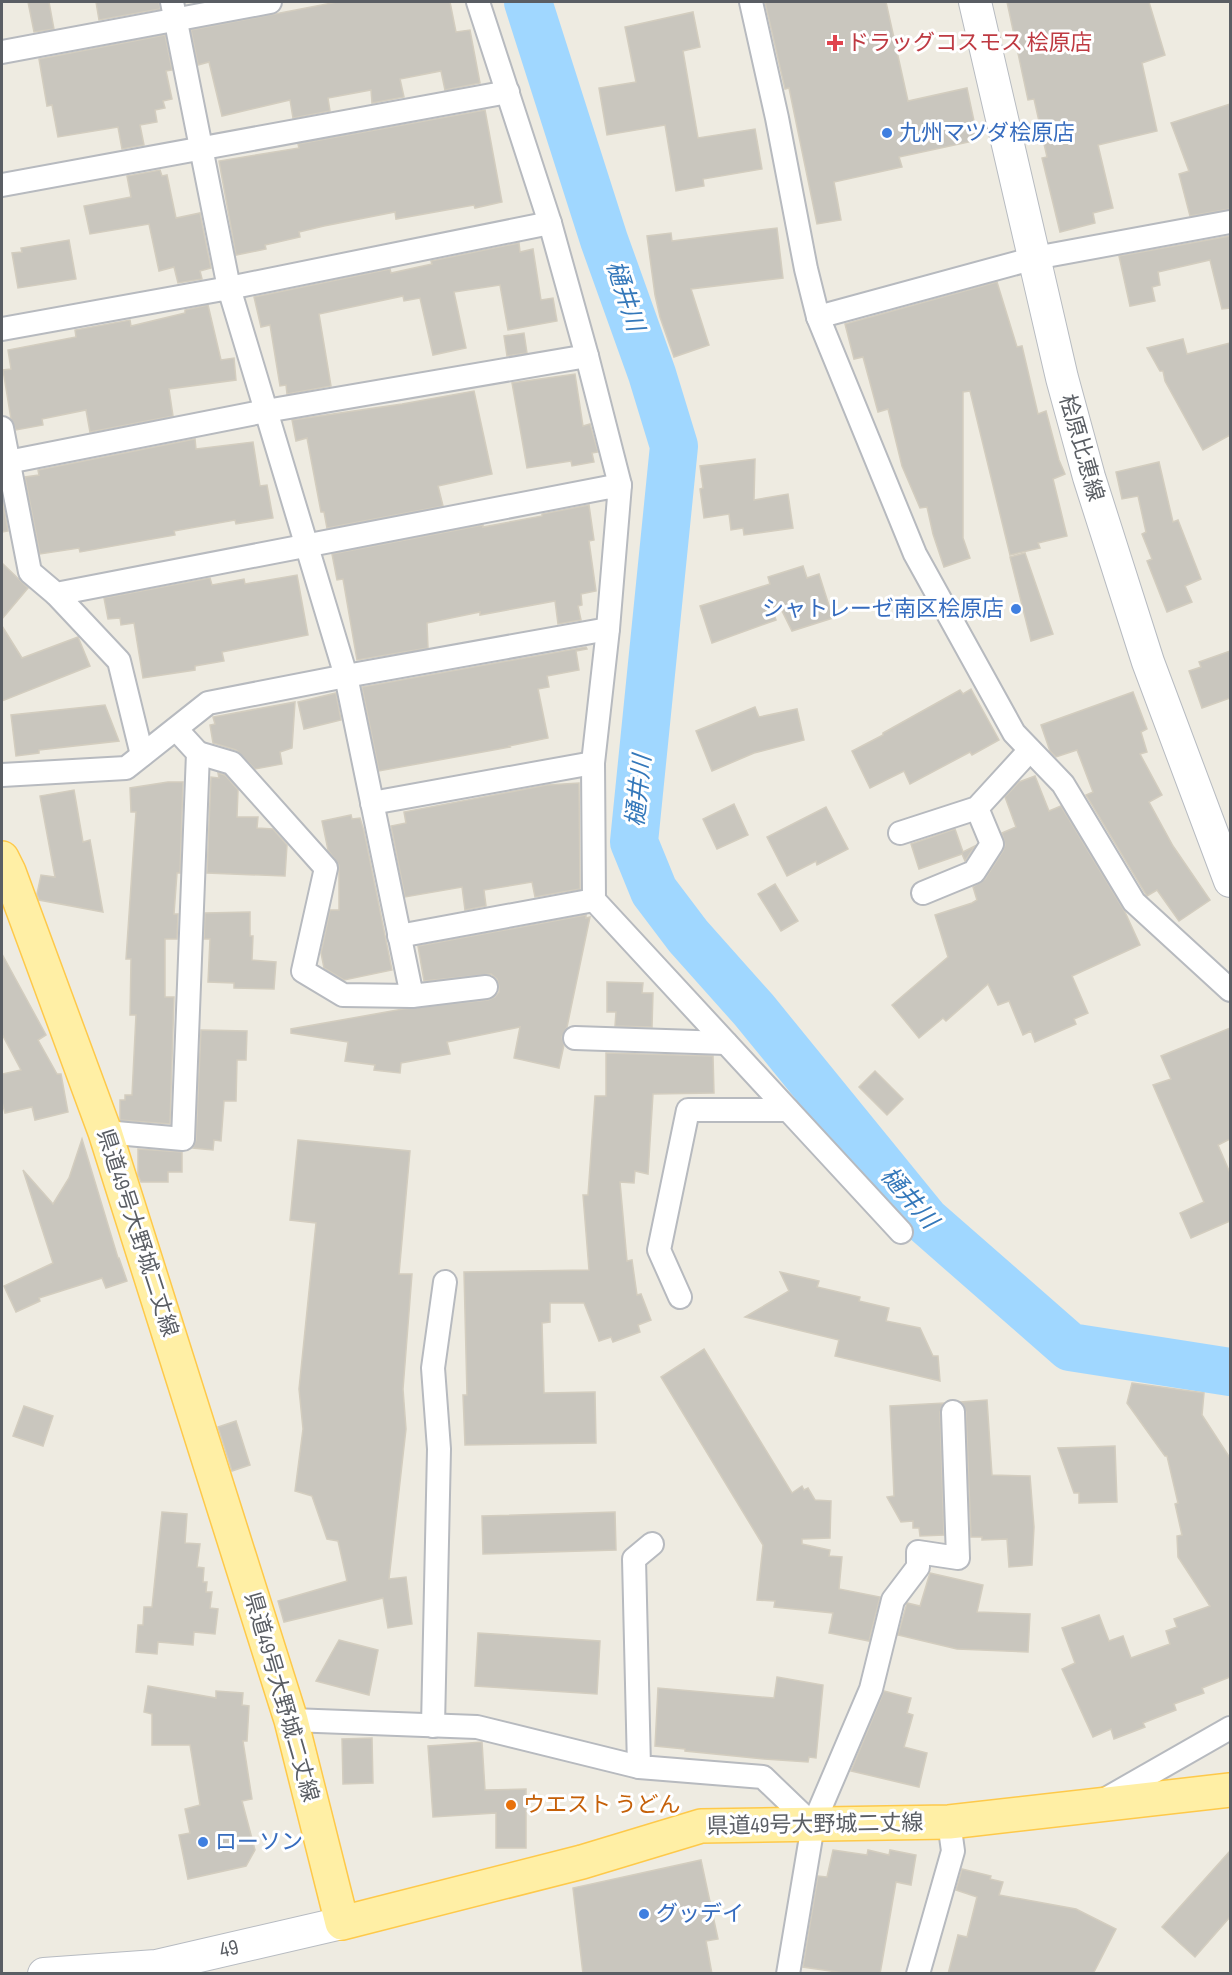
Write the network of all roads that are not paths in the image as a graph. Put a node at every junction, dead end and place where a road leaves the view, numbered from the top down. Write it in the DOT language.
graph roads {
  1 [pos="270,2"];
  2 [pos="478,2"];
  3 [pos="751,2"];
  4 [pos="975,2"];
  5 [pos="174,11"];
  6 [pos="2,52"];
  7 [pos="508,92"];
  8 [pos="201,148"];
  9 [pos="2,185"];
  10 [pos="1230,222"];
  11 [pos="550,223"];
  12 [pos="1035,258"];
  13 [pos="229,288"];
  14 [pos="818,317"];
  15 [pos="2,329"];
  16 [pos="587,356"];
  17 [pos="266,411"];
  18 [pos="2,428"];
  19 [pos="8,462"];
  20 [pos="620,485"];
  21 [pos="306,545"];
  22 [pos="56,594"];
  23 [pos="608,629"];
  24 [pos="346,676"];
  25 [pos="176,729"];
  26 [pos="1030,750"];
  27 [pos="198,753"];
  28 [pos="142,755"];
  29 [pos="593,763"];
  30 [pos="2,775"];
  31 [pos="372,803"];
  32 [pos="977,808"];
  33 [pos="900,833"];
  34 [pos="4,869"];
  35 [pos="1230,881"];
  36 [pos="924,893"];
  37 [pos="594,900"];
  38 [pos="399,936"];
  39 [pos="486,987"];
  40 [pos="1230,990"];
  41 [pos="412,996"];
  42 [pos="575,1038"];
  43 [pos="726,1042"];
  44 [pos="788,1110"];
  45 [pos="105,1132"];
  46 [pos="901,1232"];
  47 [pos="445,1282"];
  48 [pos="680,1297"];
  49 [pos="952,1412"];
  50 [pos="652,1544"];
  51 [pos="291,1720"];
  52 [pos="432,1726"];
  53 [pos="1230,1728"];
  54 [pos="639,1767"];
  55 [pos="1230,1790"];
  56 [pos="1097,1804"];
  57 [pos="949,1822"];
  58 [pos="813,1825"];
  59 [pos="342,1923"];
  60 [pos="157,1970"];
  61 [pos="44,1974"];
  62 [pos="788,1974"];
  63 [pos="918,1974"];
  1 -- 5 [label="street"];
  2 -- 7 [label="street"];
  3 -- 14 [label="street"];
  4 -- 12 [label="main road, 桧原比恵線"];
  5 -- 6 [label="street"];
  5 -- 8 [label="street"];
  7 -- 8 [label="street"];
  7 -- 11 [label="street"];
  8 -- 9 [label="street"];
  8 -- 13 [label="street"];
  10 -- 12 [label="street"];
  11 -- 13 [label="street"];
  11 -- 16 [label="street"];
  12 -- 14 [label="street"];
  12 -- 35 [label="main road, 桧原比恵線"];
  13 -- 15 [label="street"];
  13 -- 17 [label="street"];
  14 -- 26 [label="street"];
  16 -- 17 [label="street"];
  16 -- 20 [label="street"];
  17 -- 19 [label="street"];
  17 -- 21 [label="street"];
  18 -- 19 [label="street"];
  19 -- 22 [label="street"];
  20 -- 21 [label="street"];
  20 -- 23 [label="street"];
  21 -- 22 [label="street"];
  21 -- 24 [label="street"];
  22 -- 28 [label="street"];
  23 -- 24 [label="street"];
  23 -- 29 [label="street"];
  24 -- 25 [label="street"];
  24 -- 31 [label="street"];
  25 -- 27 [label="street"];
  25 -- 28 [label="street"];
  26 -- 32 [label="street"];
  26 -- 40 [label="street"];
  27 -- 41 [label="street"];
  27 -- 45 [label="street"];
  28 -- 30 [label="street"];
  29 -- 31 [label="street"];
  29 -- 37 [label="street"];
  31 -- 38 [label="street"];
  32 -- 33 [label="street"];
  32 -- 36 [label="street"];
  34 -- 45 [label="main road, 県道49号大野城二丈線"];
  37 -- 38 [label="street"];
  37 -- 43 [label="street"];
  38 -- 41 [label="street"];
  39 -- 41 [label="street"];
  42 -- 43 [label="street"];
  43 -- 44 [label="street"];
  44 -- 46 [label="street"];
  44 -- 48 [label="street"];
  45 -- 51 [label="main road, 県道49号大野城二丈線"];
  47 -- 52 [label="street"];
  49 -- 58 [label="street"];
  50 -- 54 [label="street"];
  51 -- 52 [label="street"];
  51 -- 59 [label="main road, 県道49号大野城二丈線"];
  52 -- 54 [label="street"];
  53 -- 56 [label="street"];
  54 -- 58 [label="street"];
  55 -- 56 [label="main road, 県道49号大野城二丈線 / 49"];
  56 -- 57 [label="main road, 県道49号大野城二丈線 / 49"];
  57 -- 58 [label="main road, 県道49号大野城二丈線 / 49"];
  57 -- 63 [label="street"];
  58 -- 59 [label="main road, 県道49号大野城二丈線 / 49"];
  58 -- 62 [label="street"];
  59 -- 60 [label="main road, 49 / 49"];
  60 -- 61 [label="main road, 49 / 49"];
}
